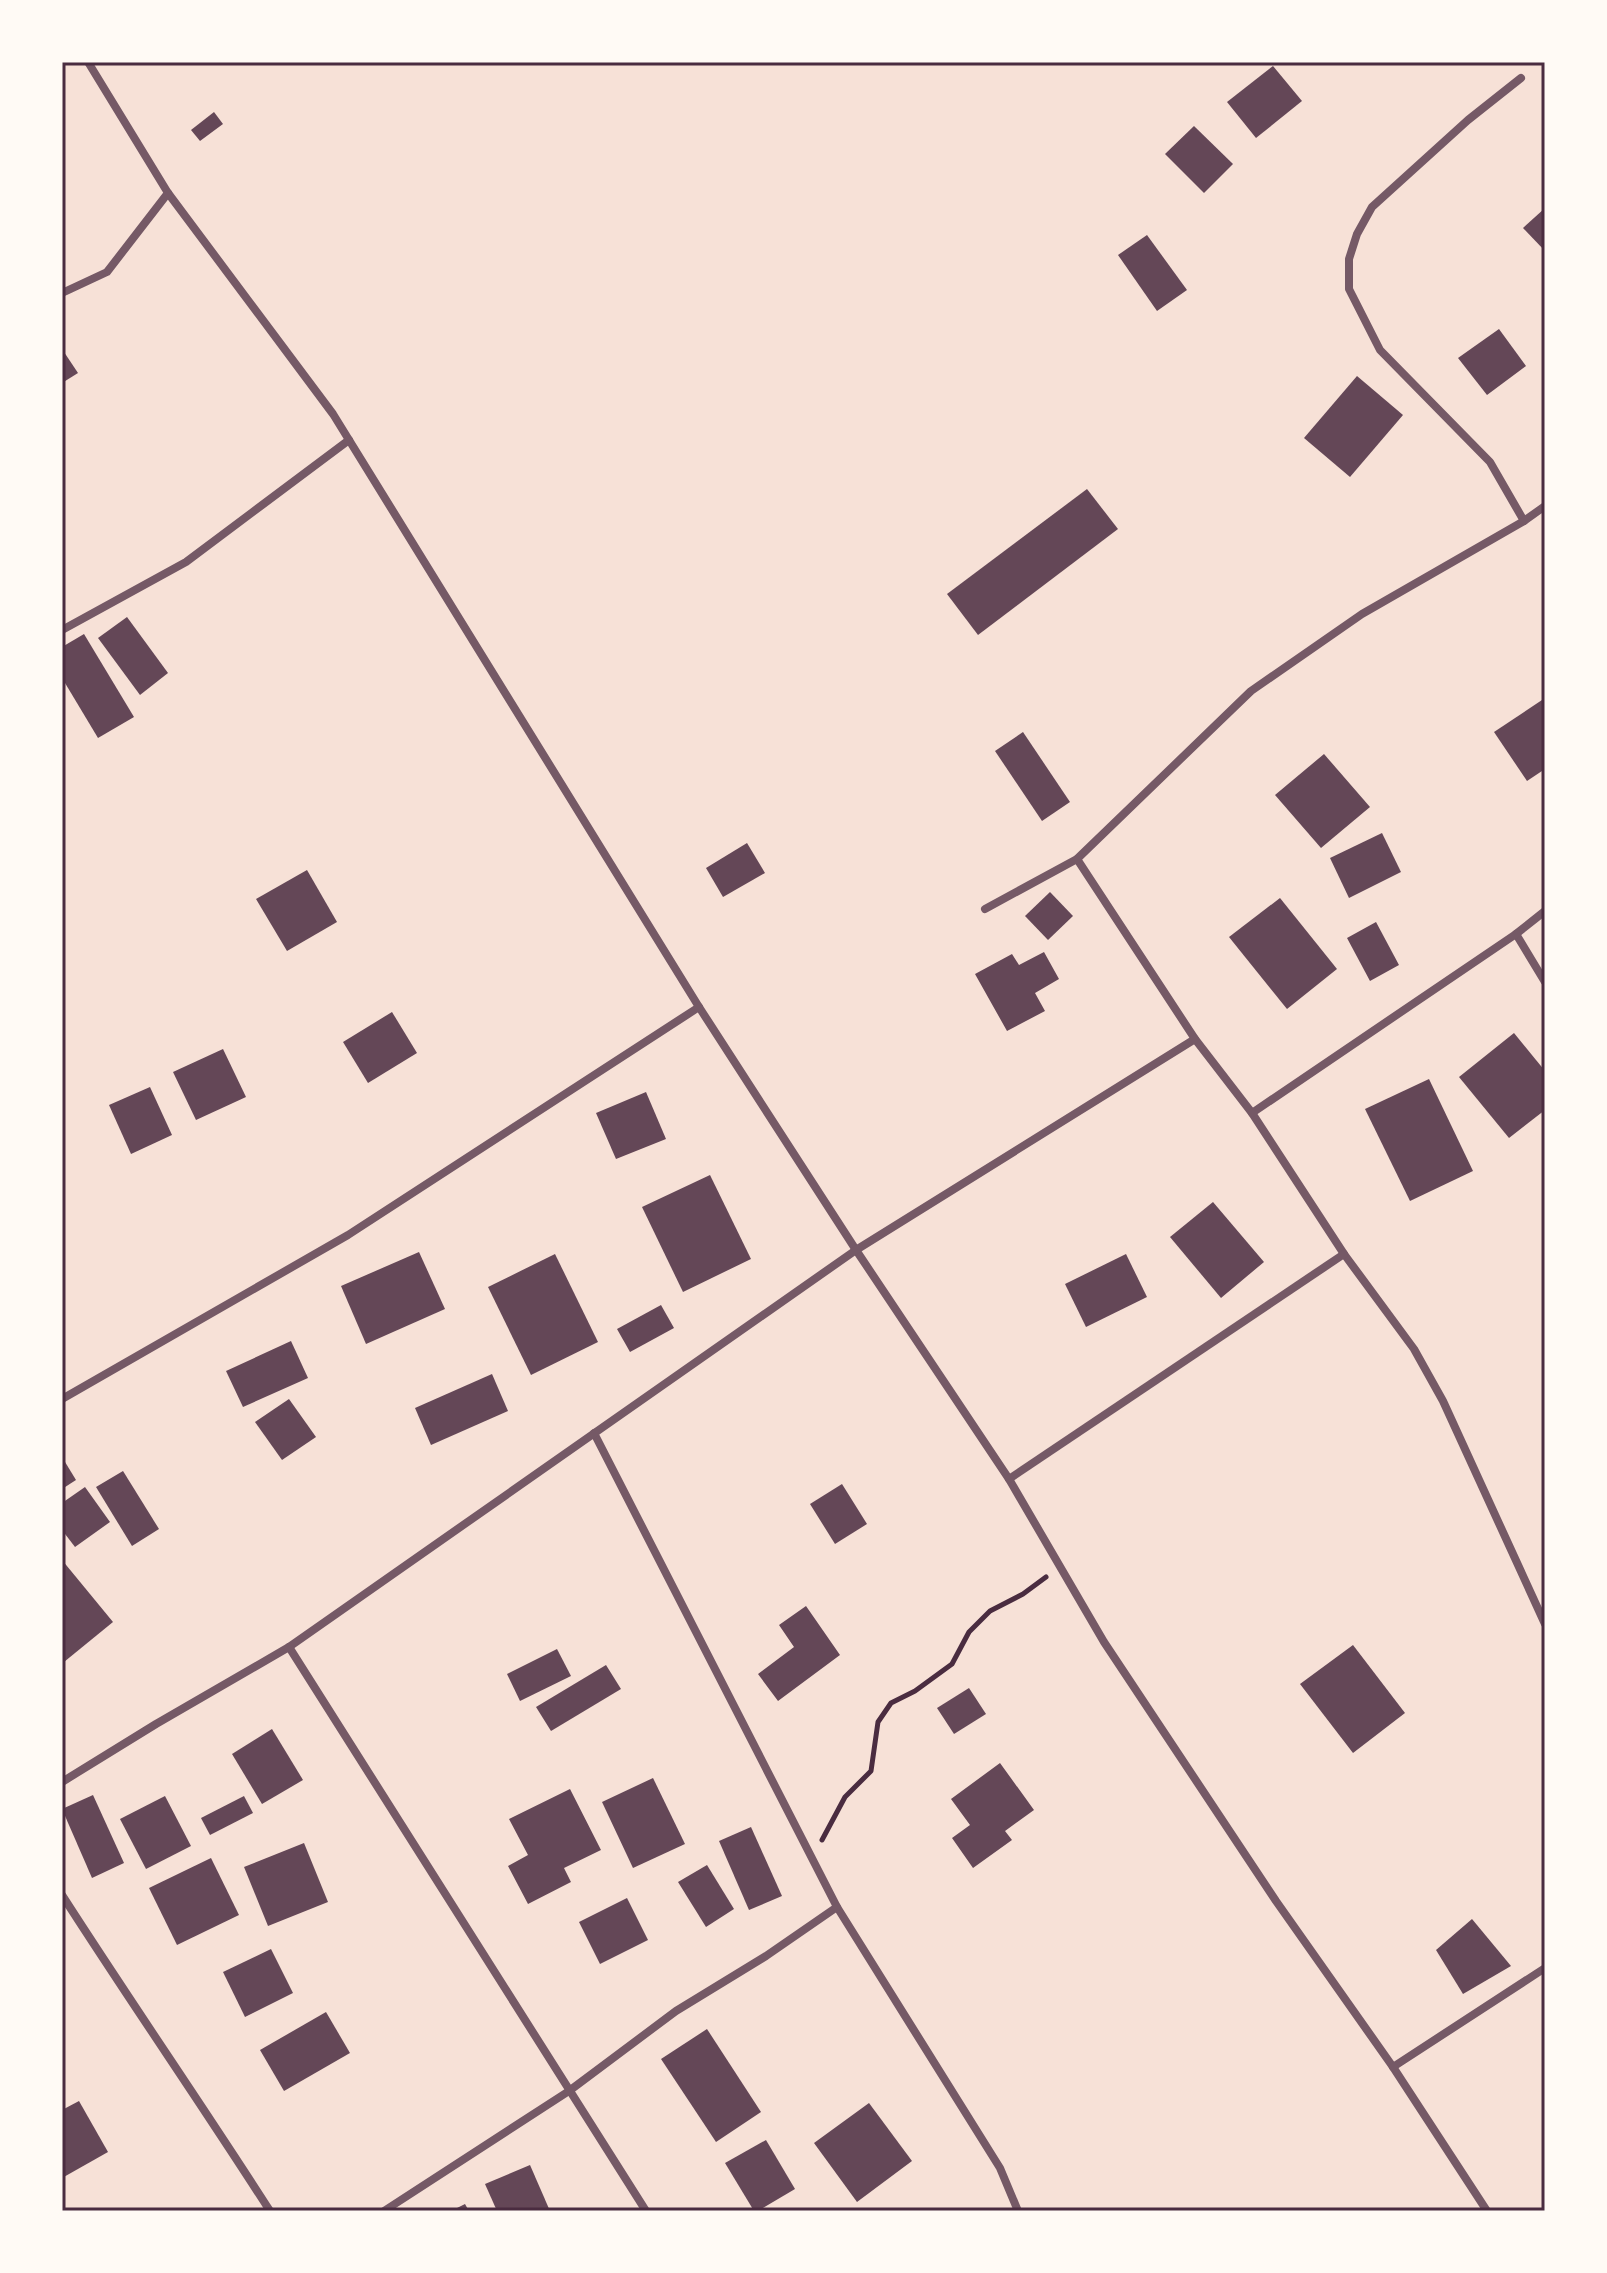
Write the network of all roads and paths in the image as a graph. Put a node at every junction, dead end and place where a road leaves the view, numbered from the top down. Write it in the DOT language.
graph roads {
  1 [pos="88,62"];
  2 [pos="1521,78"];
  3 [pos="168,193"];
  4 [pos="62,293"];
  5 [pos="349,440"];
  6 [pos="1545,506"];
  7 [pos="1524,521"];
  8 [pos="62,630"];
  9 [pos="1077,859"];
  10 [pos="985,909"];
  11 [pos="1545,911"];
  12 [pos="1516,934"];
  13 [pos="1545,982"];
  14 [pos="699,1007"];
  15 [pos="1195,1039"];
  16 [pos="1252,1113"];
  17 [pos="856,1250"];
  18 [pos="1344,1254"];
  19 [pos="62,1399"];
  20 [pos="594,1433"];
  21 [pos="1009,1479"];
  22 [pos="1060,1567"];
  23 [pos="1545,1624"];
  24 [pos="289,1647"];
  25 [pos="62,1782"];
  26 [pos="812,1859"];
  27 [pos="62,1895"];
  28 [pos="837,1907"];
  29 [pos="1545,1968"];
  30 [pos="1393,2067"];
  31 [pos="569,2091"];
  32 [pos="270,2211"];
  33 [pos="384,2211"];
  34 [pos="646,2211"];
  35 [pos="1018,2211"];
  36 [pos="1487,2211"];
  1 -- 3 [label="street"];
  2 -- 7 [label="street"];
  3 -- 4 [label="street"];
  3 -- 5 [label="street"];
  5 -- 8 [label="street"];
  5 -- 14 [label="street"];
  6 -- 7 [label="street"];
  7 -- 9 [label="street"];
  9 -- 10 [label="street"];
  9 -- 15 [label="street"];
  11 -- 12 [label="street"];
  12 -- 13 [label="street"];
  12 -- 16 [label="street"];
  14 -- 17 [label="street"];
  14 -- 19 [label="street"];
  15 -- 16 [label="street"];
  15 -- 17 [label="street"];
  16 -- 18 [label="street"];
  17 -- 20 [label="street"];
  17 -- 21 [label="street"];
  18 -- 21 [label="street"];
  18 -- 23 [label="street"];
  20 -- 24 [label="street"];
  20 -- 26 [label="street"];
  21 -- 22 [label="street"];
  22 -- 26 [label="path"];
  22 -- 30 [label="street"];
  24 -- 25 [label="street"];
  24 -- 31 [label="street"];
  26 -- 28 [label="street"];
  27 -- 32 [label="street"];
  28 -- 31 [label="street"];
  28 -- 35 [label="street"];
  29 -- 30 [label="street"];
  30 -- 36 [label="street"];
  31 -- 33 [label="street"];
  31 -- 34 [label="street"];
}
